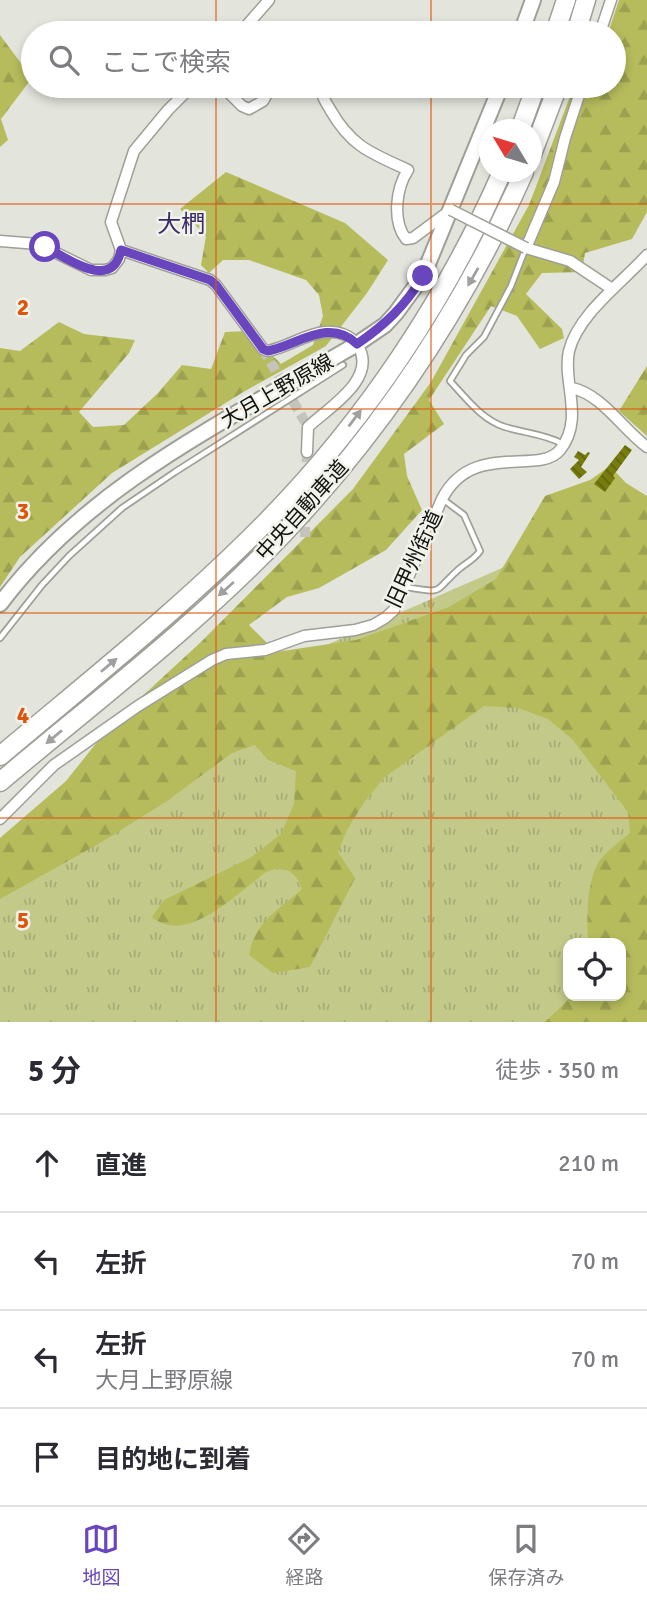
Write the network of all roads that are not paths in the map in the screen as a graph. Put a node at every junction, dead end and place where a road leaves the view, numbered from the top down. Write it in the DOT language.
graph roads {
  1 [pos="269,0"];
  2 [pos="533,0"];
  3 [pos="566,0"];
  4 [pos="586,0"];
  5 [pos="611,0"];
  6 [pos="251,21"];
  7 [pos="525,21"];
  8 [pos="559,21"];
  9 [pos="580,21"];
  10 [pos="604,21"];
  11 [pos="180,98"];
  12 [pos="234,98"];
  13 [pos="265,98"];
  14 [pos="324,98"];
  15 [pos="496,98"];
  16 [pos="532,98"];
  17 [pos="553,98"];
  18 [pos="578,98"];
  19 [pos="524,119"];
  20 [pos="542,126"];
  21 [pos="497,182"];
  22 [pos="519,182"];
  23 [pos="451,210"];
  24 [pos="0,241"];
  25 [pos="526,248"];
  26 [pos="121,250"];
  27 [pos="647,255"];
  28 [pos="612,289"];
  29 [pos="357,344"];
  30 [pos="343,365"];
  31 [pos="572,388"];
  32 [pos="564,445"];
  33 [pos="647,447"];
  34 [pos="307,452"];
  35 [pos="442,499"];
  36 [pos="405,587"];
  37 [pos="0,604"];
  38 [pos="0,638"];
  39 [pos="0,756"];
  40 [pos="0,782"];
  41 [pos="0,820"];
  1 -- 6 [label="street"];
  2 -- 7 [label="main road"];
  3 -- 8 [label="highway"];
  4 -- 9 [label="highway"];
  5 -- 10 [label="street"];
  11 -- 26 [label="street"];
  12 -- 13 [label="street"];
  14 -- 23 [label="street"];
  15 -- 23 [label="main road, 大月上野原線"];
  16 -- 19 [label="highway"];
  17 -- 20 [label="highway"];
  18 -- 25 [label="street"];
  39 -- 21 [label="highway, 中央自動車道, one-way"];
  22 -- 40 [label="highway, 中央自動車道, one-way"];
  23 -- 25 [label="street, bridge"];
  23 -- 29 [label="main road, 大月上野原線"];
  24 -- 26 [label="street"];
  25 -- 28 [label="street"];
  25 -- 32 [label="lane"];
  26 -- 29 [label="street"];
  27 -- 28 [label="street"];
  28 -- 31 [label="street"];
  29 -- 34 [label="street"];
  29 -- 37 [label="main road, 大月上野原線"];
  30 -- 38 [label="lane"];
  31 -- 32 [label="street"];
  31 -- 33 [label="street"];
  32 -- 35 [label="street, 旧甲州街道"];
  35 -- 36 [label="street, 旧甲州街道"];
  35 -- 36 [label="lane"];
  36 -- 41 [label="street, 旧甲州街道"];
}
